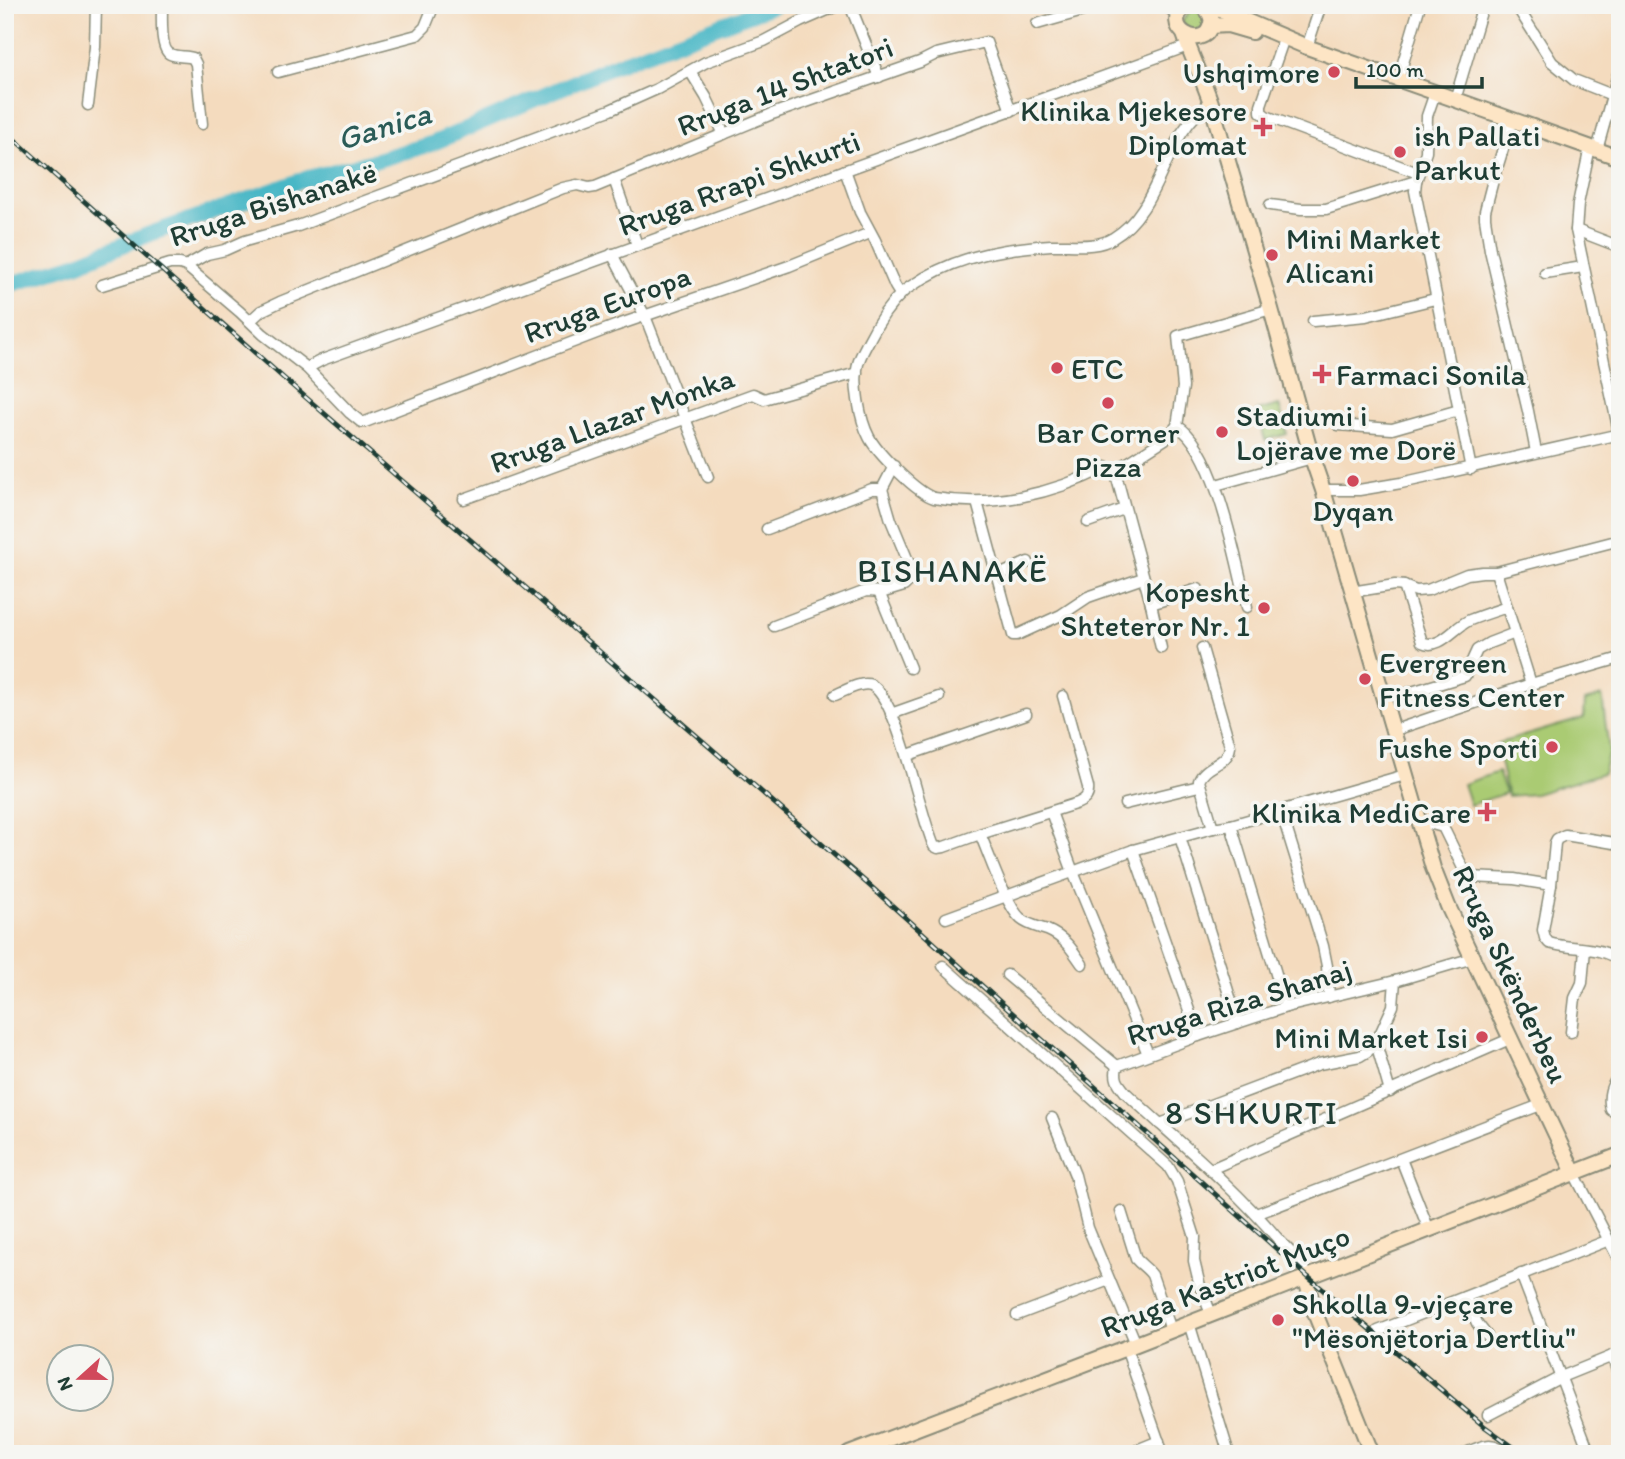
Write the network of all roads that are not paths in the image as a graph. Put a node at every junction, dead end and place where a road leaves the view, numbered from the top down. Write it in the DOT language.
graph roads {
  1 [pos="96,5"];
  2 [pos="162,5"];
  3 [pos="434,5"];
  4 [pos="839,5"];
  5 [pos="850,5"];
  6 [pos="1104,5"];
  7 [pos="1165,5"];
  8 [pos="1202,5"];
  9 [pos="1321,5"];
  10 [pos="1420,5"];
  11 [pos="1483,5"];
  12 [pos="1516,5"];
  13 [pos="1608,5"];
  14 [pos="1181,9"];
  15 [pos="1620,10"];
  16 [pos="1037,24"];
  17 [pos="1206,31"];
  18 [pos="1284,38"];
  19 [pos="1186,40"];
  20 [pos="1307,47"];
  21 [pos="1620,67"];
  22 [pos="690,71"];
  23 [pos="278,72"];
  24 [pos="878,77"];
  25 [pos="1398,80"];
  26 [pos="1205,84"];
  27 [pos="1435,93"];
  28 [pos="1612,95"];
  29 [pos="1455,100"];
  30 [pos="1211,103"];
  31 [pos="88,105"];
  32 [pos="1011,111"];
  33 [pos="1512,120"];
  34 [pos="202,124"];
  35 [pos="724,134"];
  36 [pos="1593,148"];
  37 [pos="1620,158"];
  38 [pos="845,170"];
  39 [pos="1417,177"];
  40 [pos="614,179"];
  41 [pos="1270,205"];
  42 [pos="1576,230"];
  43 [pos="870,233"];
  44 [pos="637,245"];
  45 [pos="1620,247"];
  46 [pos="612,254"];
  47 [pos="186,266"];
  48 [pos="1583,267"];
  49 [pos="1545,273"];
  50 [pos="102,285"];
  51 [pos="900,294"];
  52 [pos="1435,299"];
  53 [pos="1271,309"];
  54 [pos="645,316"];
  55 [pos="250,321"];
  56 [pos="1312,321"];
  57 [pos="307,368"];
  58 [pos="857,373"];
  59 [pos="1459,410"];
  60 [pos="685,419"];
  61 [pos="1338,425"];
  62 [pos="1177,426"];
  63 [pos="1620,435"];
  64 [pos="1536,452"];
  65 [pos="1312,458"];
  66 [pos="894,466"];
  67 [pos="1471,469"];
  68 [pos="1115,471"];
  69 [pos="708,477"];
  70 [pos="1216,485"];
  71 [pos="882,489"];
  72 [pos="1323,490"];
  73 [pos="464,499"];
  74 [pos="977,502"];
  75 [pos="1124,509"];
  76 [pos="1088,522"];
  77 [pos="767,529"];
  78 [pos="1620,540"];
  79 [pos="1028,562"];
  80 [pos="1496,572"];
  81 [pos="997,576"];
  82 [pos="1143,578"];
  83 [pos="1404,586"];
  84 [pos="1198,589"];
  85 [pos="879,592"];
  86 [pos="1351,592"];
  87 [pos="1151,604"];
  88 [pos="1247,607"];
  89 [pos="1507,607"];
  90 [pos="774,626"];
  91 [pos="1516,633"];
  92 [pos="1161,648"];
  93 [pos="1202,648"];
  94 [pos="1620,658"];
  95 [pos="910,668"];
  96 [pos="1531,684"];
  97 [pos="1408,693"];
  98 [pos="835,695"];
  99 [pos="1063,696"];
  100 [pos="939,697"];
  101 [pos="891,714"];
  102 [pos="1026,714"];
  103 [pos="1392,731"];
  104 [pos="908,755"];
  105 [pos="1405,775"];
  106 [pos="1199,786"];
  107 [pos="1125,804"];
  108 [pos="1052,811"];
  109 [pos="1281,811"];
  110 [pos="1231,825"];
  111 [pos="1420,826"];
  112 [pos="1213,828"];
  113 [pos="980,834"];
  114 [pos="1180,837"];
  115 [pos="1620,844"];
  116 [pos="1133,850"];
  117 [pos="1073,872"];
  118 [pos="1551,884"];
  119 [pos="1007,897"];
  120 [pos="946,918"];
  121 [pos="1585,949"];
  122 [pos="1473,958"];
  123 [pos="1620,961"];
  124 [pos="1082,964"];
  125 [pos="943,966"];
  126 [pos="1007,975"];
  127 [pos="1395,981"];
  128 [pos="1329,997"];
  129 [pos="1286,1007"];
  130 [pos="1238,1023"];
  131 [pos="1571,1032"];
  132 [pos="1198,1036"];
  133 [pos="1512,1038"];
  134 [pos="1376,1043"];
  135 [pos="1148,1054"];
  136 [pos="1620,1063"];
  137 [pos="1117,1066"];
  138 [pos="1620,1077"];
  139 [pos="1390,1092"];
  140 [pos="1543,1104"];
  141 [pos="1620,1114"];
  142 [pos="1052,1118"];
  143 [pos="1160,1124"];
  144 [pos="1620,1155"];
  145 [pos="1401,1159"];
  146 [pos="1211,1168"];
  147 [pos="1574,1173"];
  148 [pos="1121,1211"];
  149 [pos="1256,1214"];
  150 [pos="1429,1230"];
  151 [pos="1609,1240"];
  152 [pos="1620,1262"];
  153 [pos="1521,1274"];
  154 [pos="1307,1277"];
  155 [pos="1109,1280"];
  156 [pos="1465,1297"];
  157 [pos="1211,1314"];
  158 [pos="1017,1315"];
  159 [pos="1189,1323"];
  160 [pos="1171,1330"];
  161 [pos="1378,1331"];
  162 [pos="1487,1336"];
  163 [pos="1131,1346"];
  164 [pos="1616,1355"];
  165 [pos="1561,1377"];
  166 [pos="1620,1378"];
  167 [pos="1488,1415"];
  168 [pos="1159,1441"];
  169 [pos="849,1454"];
  170 [pos="1127,1454"];
  171 [pos="1163,1454"];
  172 [pos="1229,1454"];
  173 [pos="1372,1454"];
  174 [pos="1464,1454"];
  175 [pos="1506,1454"];
  176 [pos="1590,1454"];
  1 -- 31 [label="street"];
  2 -- 34 [label="street"];
  3 -- 23 [label="street"];
  4 -- 22 [label="street, Rruga Bishanakë"];
  5 -- 24 [label="street"];
  6 -- 16 [label="street"];
  7 -- 14 [label="street"];
  8 -- 17 [label="street"];
  8 -- 18 [label="street"];
  9 -- 20 [label="street"];
  10 -- 25 [label="street"];
  11 -- 29 [label="street"];
  12 -- 28 [label="street"];
  13 -- 15 [label="street"];
  14 -- 19 [label="street, Rruga Skënderbeu"];
  17 -- 18 [label="street"];
  17 -- 19 [label="street"];
  17 -- 26 [label="street"];
  18 -- 20 [label="street"];
  18 -- 39 [label="street"];
  19 -- 26 [label="street, Rruga Skënderbeu"];
  19 -- 32 [label="street, Rruga Rrapi Shkurti"];
  20 -- 25 [label="street"];
  21 -- 28 [label="street"];
  22 -- 35 [label="street"];
  22 -- 47 [label="street, Rruga Bishanakë"];
  24 -- 32 [label="street, Rruga 14 Shtatori"];
  24 -- 35 [label="street, Rruga 14 Shtatori"];
  25 -- 27 [label="street"];
  26 -- 30 [label="street, Rruga Skënderbeu"];
  27 -- 29 [label="street"];
  27 -- 39 [label="street"];
  28 -- 36 [label="street"];
  29 -- 33 [label="street"];
  30 -- 51 [label="street"];
  30 -- 53 [label="street, Rruga Skënderbeu"];
  32 -- 38 [label="street, Rruga Rrapi Shkurti"];
  33 -- 36 [label="street"];
  33 -- 64 [label="street"];
  35 -- 40 [label="street, Rruga 14 Shtatori"];
  36 -- 37 [label="street"];
  36 -- 42 [label="street"];
  38 -- 43 [label="street"];
  38 -- 44 [label="street, Rruga Rrapi Shkurti"];
  39 -- 41 [label="street"];
  39 -- 52 [label="street"];
  40 -- 44 [label="street"];
  40 -- 55 [label="street, Rruga 14 Shtatori"];
  42 -- 45 [label="street"];
  42 -- 48 [label="street"];
  43 -- 51 [label="street"];
  43 -- 54 [label="street, Rruga Europa"];
  44 -- 46 [label="street, Rruga Rrapi Shkurti"];
  46 -- 54 [label="street"];
  46 -- 57 [label="street, Rruga Rrapi Shkurti"];
  47 -- 50 [label="street, Rruga Bishanakë"];
  47 -- 55 [label="street"];
  48 -- 49 [label="street"];
  48 -- 63 [label="street"];
  51 -- 58 [label="street"];
  52 -- 56 [label="street"];
  52 -- 59 [label="street"];
  53 -- 62 [label="street"];
  53 -- 65 [label="street, Rruga Skënderbeu"];
  54 -- 57 [label="street, Rruga Europa"];
  54 -- 60 [label="street"];
  55 -- 57 [label="street"];
  58 -- 60 [label="street, Rruga Llazar Monka"];
  58 -- 66 [label="street"];
  59 -- 61 [label="street"];
  59 -- 67 [label="street"];
  60 -- 69 [label="street"];
  60 -- 73 [label="street, Rruga Llazar Monka"];
  62 -- 68 [label="street"];
  62 -- 70 [label="street"];
  63 -- 64 [label="street"];
  64 -- 67 [label="street"];
  65 -- 70 [label="street"];
  65 -- 72 [label="street, Rruga Skënderbeu"];
  66 -- 71 [label="street"];
  66 -- 74 [label="street"];
  67 -- 72 [label="street"];
  68 -- 74 [label="street"];
  68 -- 75 [label="street"];
  70 -- 88 [label="street"];
  71 -- 77 [label="street"];
  71 -- 85 [label="street"];
  72 -- 86 [label="street, Rruga Skënderbeu"];
  74 -- 81 [label="street"];
  75 -- 76 [label="street"];
  75 -- 82 [label="street"];
  78 -- 80 [label="street"];
  79 -- 81 [label="street"];
  80 -- 83 [label="street"];
  80 -- 89 [label="street"];
  81 -- 82 [label="street"];
  82 -- 87 [label="street"];
  83 -- 86 [label="street"];
  83 -- 89 [label="street"];
  84 -- 87 [label="street"];
  85 -- 90 [label="street"];
  85 -- 95 [label="street"];
  86 -- 103 [label="street, Rruga Skënderbeu"];
  87 -- 92 [label="street"];
  89 -- 91 [label="street"];
  91 -- 96 [label="street"];
  91 -- 97 [label="street"];
  93 -- 106 [label="street"];
  94 -- 96 [label="street"];
  96 -- 103 [label="street"];
  98 -- 101 [label="street"];
  99 -- 108 [label="street"];
  100 -- 101 [label="street"];
  101 -- 104 [label="street"];
  102 -- 104 [label="street"];
  103 -- 105 [label="street, Rruga Skënderbeu"];
  104 -- 113 [label="street"];
  105 -- 109 [label="street"];
  105 -- 111 [label="street, Rruga Skënderbeu"];
  106 -- 107 [label="street"];
  106 -- 112 [label="street"];
  108 -- 113 [label="street"];
  108 -- 117 [label="street"];
  109 -- 110 [label="street"];
  109 -- 128 [label="street"];
  110 -- 112 [label="street"];
  110 -- 129 [label="street"];
  111 -- 118 [label="street"];
  111 -- 122 [label="street, Rruga Skënderbeu"];
  112 -- 114 [label="street"];
  113 -- 119 [label="street"];
  114 -- 116 [label="street"];
  114 -- 130 [label="street"];
  115 -- 118 [label="street"];
  116 -- 117 [label="street"];
  116 -- 132 [label="street"];
  117 -- 119 [label="street"];
  117 -- 135 [label="street"];
  118 -- 121 [label="street"];
  119 -- 120 [label="street"];
  119 -- 124 [label="street"];
  121 -- 123 [label="street"];
  121 -- 131 [label="street"];
  122 -- 127 [label="street, Rruga Riza Shanaj"];
  122 -- 133 [label="street, Rruga Skënderbeu"];
  125 -- 157 [label="street"];
  126 -- 137 [label="street, Rruga Riza Shanaj"];
  127 -- 128 [label="street, Rruga Riza Shanaj"];
  127 -- 134 [label="street"];
  128 -- 129 [label="street, Rruga Riza Shanaj"];
  129 -- 130 [label="street, Rruga Riza Shanaj"];
  130 -- 132 [label="street, Rruga Riza Shanaj"];
  132 -- 135 [label="street, Rruga Riza Shanaj"];
  133 -- 139 [label="street"];
  133 -- 140 [label="street, Rruga Skënderbeu"];
  134 -- 139 [label="street"];
  134 -- 143 [label="street"];
  135 -- 137 [label="street, Rruga Riza Shanaj"];
  136 -- 138 [label="street"];
  137 -- 143 [label="street"];
  138 -- 141 [label="street"];
  139 -- 146 [label="street"];
  140 -- 145 [label="street"];
  140 -- 147 [label="street, Rruga Skënderbeu"];
  142 -- 155 [label="street"];
  143 -- 146 [label="street"];
  144 -- 147 [label="street, Rruga Kastriot Muço"];
  145 -- 149 [label="street"];
  145 -- 150 [label="street"];
  146 -- 149 [label="street"];
  147 -- 150 [label="street, Rruga Kastriot Muço"];
  147 -- 151 [label="street"];
  148 -- 160 [label="street"];
  149 -- 154 [label="street"];
  150 -- 154 [label="street, Rruga Kastriot Muço"];
  151 -- 152 [label="street"];
  151 -- 153 [label="street"];
  153 -- 156 [label="street"];
  153 -- 165 [label="street"];
  154 -- 157 [label="street, Rruga Kastriot Muço"];
  154 -- 173 [label="street"];
  155 -- 158 [label="street"];
  155 -- 163 [label="street"];
  156 -- 161 [label="street"];
  156 -- 162 [label="street"];
  157 -- 159 [label="street, Rruga Kastriot Muço"];
  159 -- 160 [label="street, Rruga Kastriot Muço"];
  159 -- 172 [label="street"];
  160 -- 163 [label="street, Rruga Kastriot Muço"];
  163 -- 168 [label="street"];
  163 -- 169 [label="street, Rruga Kastriot Muço"];
  164 -- 165 [label="street"];
  164 -- 166 [label="street"];
  165 -- 167 [label="street"];
  165 -- 176 [label="street"];
  168 -- 170 [label="street"];
  168 -- 171 [label="street"];
  174 -- 175 [label="street"];
}
